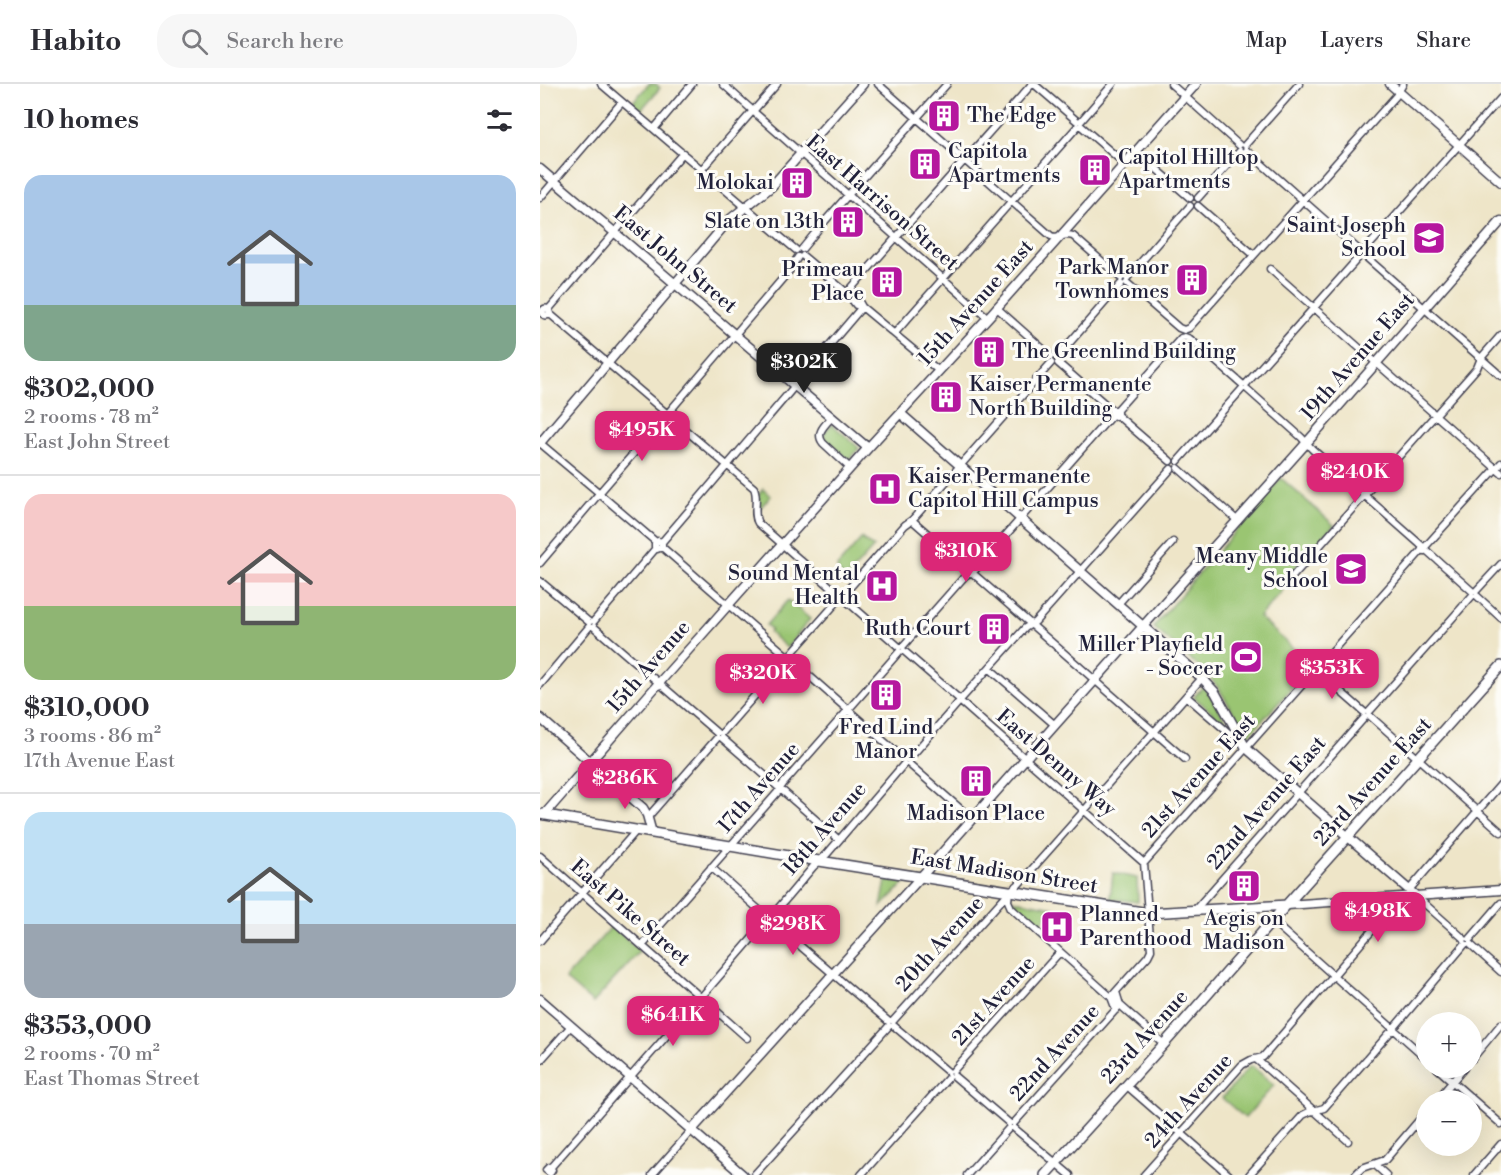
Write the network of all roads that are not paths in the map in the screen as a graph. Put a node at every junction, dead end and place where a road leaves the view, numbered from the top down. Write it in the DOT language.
graph roads {
  1 [pos="692,84"];
  2 [pos="723,84"];
  3 [pos="777,84"];
  4 [pos="863,84"];
  5 [pos="878,84"];
  6 [pos="947,84"];
  7 [pos="1033,84"];
  8 [pos="1113,84"];
  9 [pos="1171,84"];
  10 [pos="1196,84"];
  11 [pos="1299,84"];
  12 [pos="1390,84"];
  13 [pos="605,85"];
  14 [pos="1401,88"];
  15 [pos="1185,96"];
  16 [pos="1501,98"];
  17 [pos="622,102"];
  18 [pos="753,111"];
  19 [pos="916,118"];
  20 [pos="1079,124"];
  21 [pos="654,129"];
  22 [pos="1459,145"];
  23 [pos="1242,148"];
  24 [pos="1136,151"];
  25 [pos="683,153"];
  26 [pos="801,153"];
  27 [pos="964,160"];
  28 [pos="1125,164"];
  29 [pos="540,169"];
  30 [pos="702,169"];
  31 [pos="555,181"];
  32 [pos="1501,182"];
  33 [pos="849,195"];
  34 [pos="540,198"];
  35 [pos="1194,198"];
  36 [pos="1011,200"];
  37 [pos="1303,200"];
  38 [pos="1190,206"];
  39 [pos="1198,206"];
  40 [pos="746,207"];
  41 [pos="1501,221"];
  42 [pos="615,232"];
  43 [pos="1061,235"];
  44 [pos="896,236"];
  45 [pos="1364,252"];
  46 [pos="800,253"];
  47 [pos="1254,255"];
  48 [pos="1270,270"];
  49 [pos="943,279"];
  50 [pos="1124,281"];
  51 [pos="675,284"];
  52 [pos="847,293"];
  53 [pos="862,307"];
  54 [pos="997,308"];
  55 [pos="1314,308"];
  56 [pos="1425,308"];
  57 [pos="544,312"];
  58 [pos="988,318"];
  59 [pos="895,333"];
  60 [pos="1184,333"];
  61 [pos="735,334"];
  62 [pos="1501,335"];
  63 [pos="1481,358"];
  64 [pos="1054,359"];
  65 [pos="608,363"];
  66 [pos="1377,363"];
  67 [pos="939,371"];
  68 [pos="1501,376"];
  69 [pos="795,386"];
  70 [pos="1244,386"];
  71 [pos="1114,412"];
  72 [pos="900,413"];
  73 [pos="667,414"];
  74 [pos="1436,415"];
  75 [pos="832,417"];
  76 [pos="540,443"];
  77 [pos="1306,443"];
  78 [pos="868,448"];
  79 [pos="1175,464"];
  80 [pos="727,465"];
  81 [pos="960,466"];
  82 [pos="850,468"];
  83 [pos="1499,468"];
  84 [pos="599,493"];
  85 [pos="1364,496"];
  86 [pos="1020,518"];
  87 [pos="912,520"];
  88 [pos="1238,521"];
  89 [pos="1173,543"];
  90 [pos="659,545"];
  91 [pos="782,545"];
  92 [pos="1424,548"];
  93 [pos="540,563"];
  94 [pos="1501,564"];
  95 [pos="1080,571"];
  96 [pos="971,572"];
  97 [pos="540,580"];
  98 [pos="1284,585"];
  99 [pos="1474,594"];
  100 [pos="842,597"];
  101 [pos="1118,604"];
  102 [pos="728,605"];
  103 [pos="1501,618"];
  104 [pos="592,624"];
  105 [pos="1031,624"];
  106 [pos="1143,627"];
  107 [pos="901,649"];
  108 [pos="788,657"];
  109 [pos="989,668"];
  110 [pos="1316,670"];
  111 [pos="1498,673"];
  112 [pos="1202,678"];
  113 [pos="1094,681"];
  114 [pos="658,683"];
  115 [pos="540,685"];
  116 [pos="1186,696"];
  117 [pos="960,701"];
  118 [pos="849,710"];
  119 [pos="1367,714"];
  120 [pos="540,718"];
  121 [pos="1055,725"];
  122 [pos="1154,732"];
  123 [pos="1239,735"];
  124 [pos="719,736"];
  125 [pos="1246,748"];
  126 [pos="1025,758"];
  127 [pos="1185,759"];
  128 [pos="1418,759"];
  129 [pos="907,761"];
  130 [pos="591,762"];
  131 [pos="1501,784"];
  132 [pos="780,789"];
  133 [pos="1298,793"];
  134 [pos="1084,810"];
  135 [pos="1477,811"];
  136 [pos="542,815"];
  137 [pos="648,817"];
  138 [pos="972,819"];
  139 [pos="636,831"];
  140 [pos="1501,832"];
  141 [pos="652,833"];
  142 [pos="1348,837"];
  143 [pos="839,840"];
  144 [pos="729,846"];
  145 [pos="540,856"];
  146 [pos="819,861"];
  147 [pos="1144,863"];
  148 [pos="711,867"];
  149 [pos="921,877"];
  150 [pos="1409,890"];
  151 [pos="1501,890"];
  152 [pos="582,893"];
  153 [pos="1006,895"];
  154 [pos="1416,896"];
  155 [pos="1396,898"];
  156 [pos="1501,903"];
  157 [pos="1287,905"];
  158 [pos="1005,907"];
  159 [pos="1255,908"];
  160 [pos="993,910"];
  161 [pos="1193,911"];
  162 [pos="1149,913"];
  163 [pos="1016,914"];
  164 [pos="769,919"];
  165 [pos="1269,924"];
  166 [pos="540,941"];
  167 [pos="1467,942"];
  168 [pos="642,946"];
  169 [pos="1060,952"];
  170 [pos="1501,972"];
  171 [pos="833,974"];
  172 [pos="1334,976"];
  173 [pos="1113,995"];
  174 [pos="700,997"];
  175 [pos="540,999"];
  176 [pos="1118,1007"];
  177 [pos="891,1024"];
  178 [pos="1501,1024"];
  179 [pos="572,1026"];
  180 [pos="1394,1029"];
  181 [pos="747,1038"];
  182 [pos="1164,1044"];
  183 [pos="1482,1047"];
  184 [pos="1416,1049"];
  185 [pos="1257,1060"];
  186 [pos="540,1061"];
  187 [pos="951,1074"];
  188 [pos="630,1078"];
  189 [pos="1449,1078"];
  190 [pos="1456,1078"];
  191 [pos="1453,1081"];
  192 [pos="1126,1085"];
  193 [pos="1445,1090"];
  194 [pos="1315,1111"];
  195 [pos="1416,1124"];
  196 [pos="1501,1124"];
  197 [pos="1012,1126"];
  198 [pos="691,1131"];
  199 [pos="1181,1133"];
  200 [pos="1348,1141"];
  201 [pos="1501,1144"];
  202 [pos="540,1161"];
  203 [pos="1055,1163"];
  204 [pos="1374,1164"];
  205 [pos="550,1171"];
  206 [pos="652,1175"];
  207 [pos="744,1175"];
  208 [pos="754,1175"];
  209 [pos="861,1175"];
  210 [pos="967,1175"];
  211 [pos="1045,1175"];
  212 [pos="1070,1175"];
  213 [pos="1144,1175"];
  214 [pos="1229,1175"];
  215 [pos="1249,1175"];
  216 [pos="1355,1175"];
  217 [pos="1386,1175"];
  218 [pos="1474,1175"];
  1 -- 21 [label="street"];
  2 -- 18 [label="street, East Harrison Street"];
  3 -- 18 [label="street"];
  4 -- 26 [label="street"];
  5 -- 19 [label="street"];
  6 -- 19 [label="street"];
  7 -- 20 [label="street"];
  7 -- 27 [label="street"];
  8 -- 20 [label="street"];
  9 -- 15 [label="street"];
  10 -- 15 [label="street, 15th Avenue East"];
  11 -- 23 [label="street"];
  12 -- 14 [label="street"];
  13 -- 17 [label="street"];
  14 -- 22 [label="street"];
  14 -- 37 [label="street, 17th Avenue"];
  15 -- 23 [label="street"];
  15 -- 24 [label="street, 15th Avenue East"];
  16 -- 22 [label="street"];
  17 -- 21 [label="street"];
  17 -- 31 [label="street"];
  18 -- 26 [label="street, East Harrison Street"];
  18 -- 30 [label="street"];
  19 -- 27 [label="street"];
  19 -- 33 [label="street"];
  20 -- 28 [label="street"];
  20 -- 36 [label="street"];
  21 -- 25 [label="street"];
  22 -- 32 [label="street"];
  22 -- 45 [label="street"];
  23 -- 35 [label="street"];
  23 -- 37 [label="street"];
  24 -- 28 [label="street, 15th Avenue East"];
  24 -- 35 [label="street"];
  25 -- 30 [label="street"];
  25 -- 42 [label="street"];
  26 -- 33 [label="street, East Harrison Street"];
  26 -- 40 [label="street"];
  27 -- 36 [label="street"];
  27 -- 44 [label="street"];
  28 -- 43 [label="street, 15th Avenue East"];
  29 -- 31 [label="street, East John Street"];
  30 -- 40 [label="street"];
  31 -- 34 [label="street"];
  31 -- 42 [label="street, East John Street"];
  33 -- 44 [label="street, East Harrison Street"];
  33 -- 46 [label="street"];
  35 -- 38 [label="street"];
  35 -- 39 [label="street"];
  36 -- 43 [label="street"];
  36 -- 49 [label="street"];
  37 -- 45 [label="street"];
  37 -- 47 [label="street, 17th Avenue"];
  38 -- 39 [label="street"];
  38 -- 50 [label="street"];
  39 -- 47 [label="street"];
  40 -- 46 [label="street"];
  40 -- 51 [label="street"];
  41 -- 56 [label="street, 19th Avenue East"];
  42 -- 51 [label="street, East John Street"];
  42 -- 57 [label="street"];
  43 -- 50 [label="street"];
  43 -- 54 [label="street, 15th Avenue East"];
  44 -- 49 [label="street, East Harrison Street"];
  44 -- 52 [label="street"];
  45 -- 55 [label="street"];
  45 -- 56 [label="street"];
  46 -- 52 [label="street"];
  46 -- 61 [label="street"];
  47 -- 60 [label="street, 17th Avenue"];
  48 -- 55 [label="street"];
  49 -- 58 [label="street, East Harrison Street"];
  49 -- 59 [label="street"];
  50 -- 60 [label="street"];
  50 -- 64 [label="street"];
  51 -- 61 [label="street, East John Street"];
  51 -- 65 [label="street"];
  52 -- 53 [label="street"];
  53 -- 59 [label="street"];
  53 -- 69 [label="street"];
  54 -- 58 [label="street, 15th Avenue East"];
  54 -- 64 [label="street"];
  55 -- 66 [label="street"];
  55 -- 70 [label="street"];
  56 -- 63 [label="street"];
  56 -- 66 [label="street, 19th Avenue East"];
  57 -- 65 [label="street, East Denny Way"];
  58 -- 67 [label="street, 15th Avenue East"];
  59 -- 67 [label="street"];
  60 -- 70 [label="street"];
  60 -- 71 [label="street, 17th Avenue"];
  61 -- 69 [label="street, East John Street"];
  61 -- 73 [label="street"];
  62 -- 63 [label="street"];
  63 -- 68 [label="street"];
  63 -- 74 [label="street"];
  64 -- 71 [label="street"];
  64 -- 81 [label="street"];
  65 -- 73 [label="street, East Denny Way"];
  65 -- 76 [label="street"];
  66 -- 74 [label="street"];
  66 -- 77 [label="street, 19th Avenue East"];
  67 -- 72 [label="street, 15th Avenue East"];
  69 -- 75 [label="street, East John Street"];
  69 -- 80 [label="street"];
  70 -- 77 [label="street"];
  70 -- 79 [label="street"];
  71 -- 79 [label="street"];
  71 -- 86 [label="street, 17th Avenue"];
  72 -- 78 [label="street, 15th Avenue East"];
  72 -- 81 [label="street"];
  73 -- 80 [label="street, East Denny Way"];
  73 -- 84 [label="street"];
  74 -- 83 [label="street"];
  74 -- 85 [label="street"];
  75 -- 78 [label="street, East John Street"];
  75 -- 82 [label="street"];
  76 -- 84 [label="street"];
  77 -- 85 [label="street"];
  77 -- 88 [label="street, 19th Avenue East"];
  78 -- 82 [label="street, 15th Avenue East"];
  79 -- 88 [label="street"];
  79 -- 95 [label="street, 18th Avenue"];
  80 -- 90 [label="street"];
  80 -- 91 [label="street, East Denny Way"];
  81 -- 86 [label="street"];
  81 -- 87 [label="street"];
  82 -- 91 [label="street, 15th Avenue East"];
  83 -- 92 [label="street, 21st Avenue East"];
  84 -- 90 [label="street"];
  84 -- 93 [label="street"];
  85 -- 92 [label="street"];
  85 -- 98 [label="street"];
  86 -- 95 [label="street"];
  86 -- 96 [label="street, 17th Avenue"];
  87 -- 96 [label="street"];
  87 -- 100 [label="street"];
  88 -- 106 [label="street, 19th Avenue East"];
  89 -- 101 [label="street"];
  90 -- 102 [label="street"];
  90 -- 104 [label="street"];
  91 -- 100 [label="street, East Denny Way"];
  91 -- 102 [label="street, 15th Avenue"];
  92 -- 99 [label="street"];
  92 -- 110 [label="street, 21st Avenue East"];
  94 -- 99 [label="street, 22nd Avenue East"];
  95 -- 101 [label="street"];
  95 -- 105 [label="street, 18th Avenue"];
  96 -- 105 [label="street"];
  96 -- 107 [label="street, 17th Avenue"];
  97 -- 104 [label="street"];
  99 -- 103 [label="street"];
  99 -- 119 [label="street, 22nd Avenue East"];
  100 -- 107 [label="street, East Denny Way"];
  100 -- 108 [label="street"];
  101 -- 106 [label="street"];
  102 -- 108 [label="street"];
  102 -- 114 [label="street, 15th Avenue"];
  104 -- 114 [label="street"];
  104 -- 115 [label="street"];
  105 -- 109 [label="street, 18th Avenue"];
  105 -- 113 [label="street"];
  106 -- 112 [label="street"];
  106 -- 113 [label="street, 19th Avenue East"];
  107 -- 117 [label="street, East Denny Way"];
  107 -- 118 [label="street, 17th Avenue"];
  108 -- 118 [label="street"];
  108 -- 124 [label="street"];
  109 -- 117 [label="street, 18th Avenue"];
  109 -- 121 [label="street"];
  110 -- 119 [label="street"];
  110 -- 125 [label="street, 21st Avenue East"];
  111 -- 128 [label="main road, 23rd Avenue East"];
  112 -- 116 [label="street, 20th Avenue"];
  112 -- 123 [label="street"];
  113 -- 121 [label="street, 19th Avenue East"];
  113 -- 122 [label="street"];
  114 -- 124 [label="street"];
  114 -- 130 [label="street, 15th Avenue"];
  116 -- 122 [label="street, 20th Avenue"];
  116 -- 123 [label="street"];
  117 -- 126 [label="street, East Denny Way"];
  117 -- 129 [label="street, 18th Avenue"];
  118 -- 129 [label="street"];
  118 -- 132 [label="street, 17th Avenue"];
  119 -- 128 [label="street"];
  119 -- 133 [label="street, 22nd Avenue East"];
  120 -- 130 [label="street"];
  121 -- 126 [label="street, 19th Avenue East"];
  122 -- 127 [label="street"];
  122 -- 134 [label="street, 20th Avenue"];
  123 -- 125 [label="street"];
  124 -- 132 [label="street"];
  124 -- 137 [label="street"];
  125 -- 133 [label="street"];
  125 -- 147 [label="street, 21st Avenue East"];
  126 -- 134 [label="street, East Denny Way"];
  126 -- 138 [label="street, 19th Avenue East"];
  128 -- 135 [label="street"];
  128 -- 142 [label="main road, 23rd Avenue East"];
  129 -- 138 [label="street"];
  129 -- 143 [label="street, 18th Avenue"];
  130 -- 136 [label="street, 15th Avenue"];
  130 -- 137 [label="street"];
  131 -- 135 [label="street"];
  132 -- 143 [label="street"];
  132 -- 144 [label="street, 17th Avenue"];
  133 -- 142 [label="street"];
  133 -- 161 [label="street, 22nd Avenue East"];
  134 -- 147 [label="street, East Denny Way"];
  134 -- 153 [label="street, 20th Avenue"];
  135 -- 140 [label="street"];
  135 -- 150 [label="street"];
  136 -- 139 [label="main road, East Madison Street"];
  137 -- 141 [label="street"];
  138 -- 149 [label="street, 19th Avenue East"];
  139 -- 141 [label="main road, East Madison Street"];
  139 -- 152 [label="street"];
  141 -- 144 [label="main road, East Madison Street"];
  142 -- 150 [label="street"];
  142 -- 157 [label="main road, 23rd Avenue East"];
  143 -- 146 [label="street, 18th Avenue"];
  144 -- 146 [label="main road, East Madison Street"];
  144 -- 148 [label="street, 17th Avenue"];
  145 -- 152 [label="street, East Pike Street"];
  146 -- 149 [label="main road, East Madison Street"];
  146 -- 164 [label="street, 18th Avenue"];
  147 -- 162 [label="street"];
  148 -- 164 [label="street"];
  148 -- 168 [label="street, 17th Avenue"];
  149 -- 153 [label="main road, East Madison Street"];
  149 -- 171 [label="street, 19th Avenue East"];
  150 -- 154 [label="street"];
  151 -- 154 [label="street, East Madison Street"];
  152 -- 166 [label="street"];
  152 -- 168 [label="street, East Pike Street"];
  153 -- 158 [label="street"];
  153 -- 160 [label="street, 20th Avenue"];
  153 -- 162 [label="main road, East Madison Street"];
  153 -- 163 [label="street"];
  154 -- 155 [label="street, East Madison Street"];
  154 -- 167 [label="street"];
  155 -- 157 [label="street, East Madison Street"];
  155 -- 172 [label="street, 24th Avenue"];
  156 -- 167 [label="street"];
  157 -- 159 [label="main road, East Madison Street"];
  157 -- 165 [label="main road, 23rd Avenue East"];
  158 -- 160 [label="street"];
  158 -- 163 [label="street"];
  159 -- 161 [label="main road, East Madison Street"];
  159 -- 165 [label="main road"];
  160 -- 177 [label="street, 20th Avenue"];
  161 -- 162 [label="main road, East Madison Street"];
  162 -- 173 [label="street, 22nd Avenue"];
  163 -- 169 [label="street"];
  164 -- 171 [label="street"];
  164 -- 174 [label="street, 18th Avenue"];
  165 -- 172 [label="street"];
  165 -- 182 [label="main road, 23rd Avenue"];
  167 -- 170 [label="street"];
  167 -- 180 [label="street"];
  168 -- 174 [label="street, East Pike Street"];
  169 -- 173 [label="street"];
  169 -- 187 [label="street, 21st Avenue"];
  171 -- 177 [label="street"];
  171 -- 198 [label="street, 19th Avenue East"];
  172 -- 180 [label="street"];
  172 -- 185 [label="street, 24th Avenue"];
  173 -- 176 [label="street"];
  174 -- 181 [label="street, East Pike Street"];
  174 -- 188 [label="street, 18th Avenue"];
  175 -- 179 [label="street"];
  176 -- 182 [label="street"];
  176 -- 197 [label="street, 22nd Avenue"];
  177 -- 187 [label="street"];
  177 -- 208 [label="street, 20th Avenue"];
  178 -- 183 [label="street"];
  179 -- 186 [label="street"];
  179 -- 188 [label="street"];
  180 -- 184 [label="street"];
  180 -- 194 [label="street"];
  182 -- 192 [label="main road, 23rd Avenue"];
  185 -- 194 [label="street"];
  185 -- 199 [label="street, 24th Avenue"];
  187 -- 197 [label="street"];
  187 -- 209 [label="street, 21st Avenue"];
  188 -- 198 [label="street"];
  188 -- 205 [label="street, 18th Avenue"];
  189 -- 191 [label="street"];
  190 -- 191 [label="street"];
  191 -- 193 [label="street"];
  191 -- 196 [label="street"];
  192 -- 199 [label="street"];
  192 -- 203 [label="main road, 23rd Avenue"];
  194 -- 200 [label="street"];
  194 -- 215 [label="street"];
  195 -- 204 [label="street"];
  197 -- 203 [label="street"];
  197 -- 210 [label="street, 22nd Avenue"];
  198 -- 206 [label="street"];
  198 -- 207 [label="street"];
  199 -- 213 [label="street, 24th Avenue"];
  199 -- 214 [label="street"];
  201 -- 218 [label="street"];
  202 -- 205 [label="street"];
  203 -- 211 [label="main road, 23rd Avenue"];
  203 -- 212 [label="street"];
  204 -- 216 [label="street"];
  204 -- 217 [label="street"];
}
